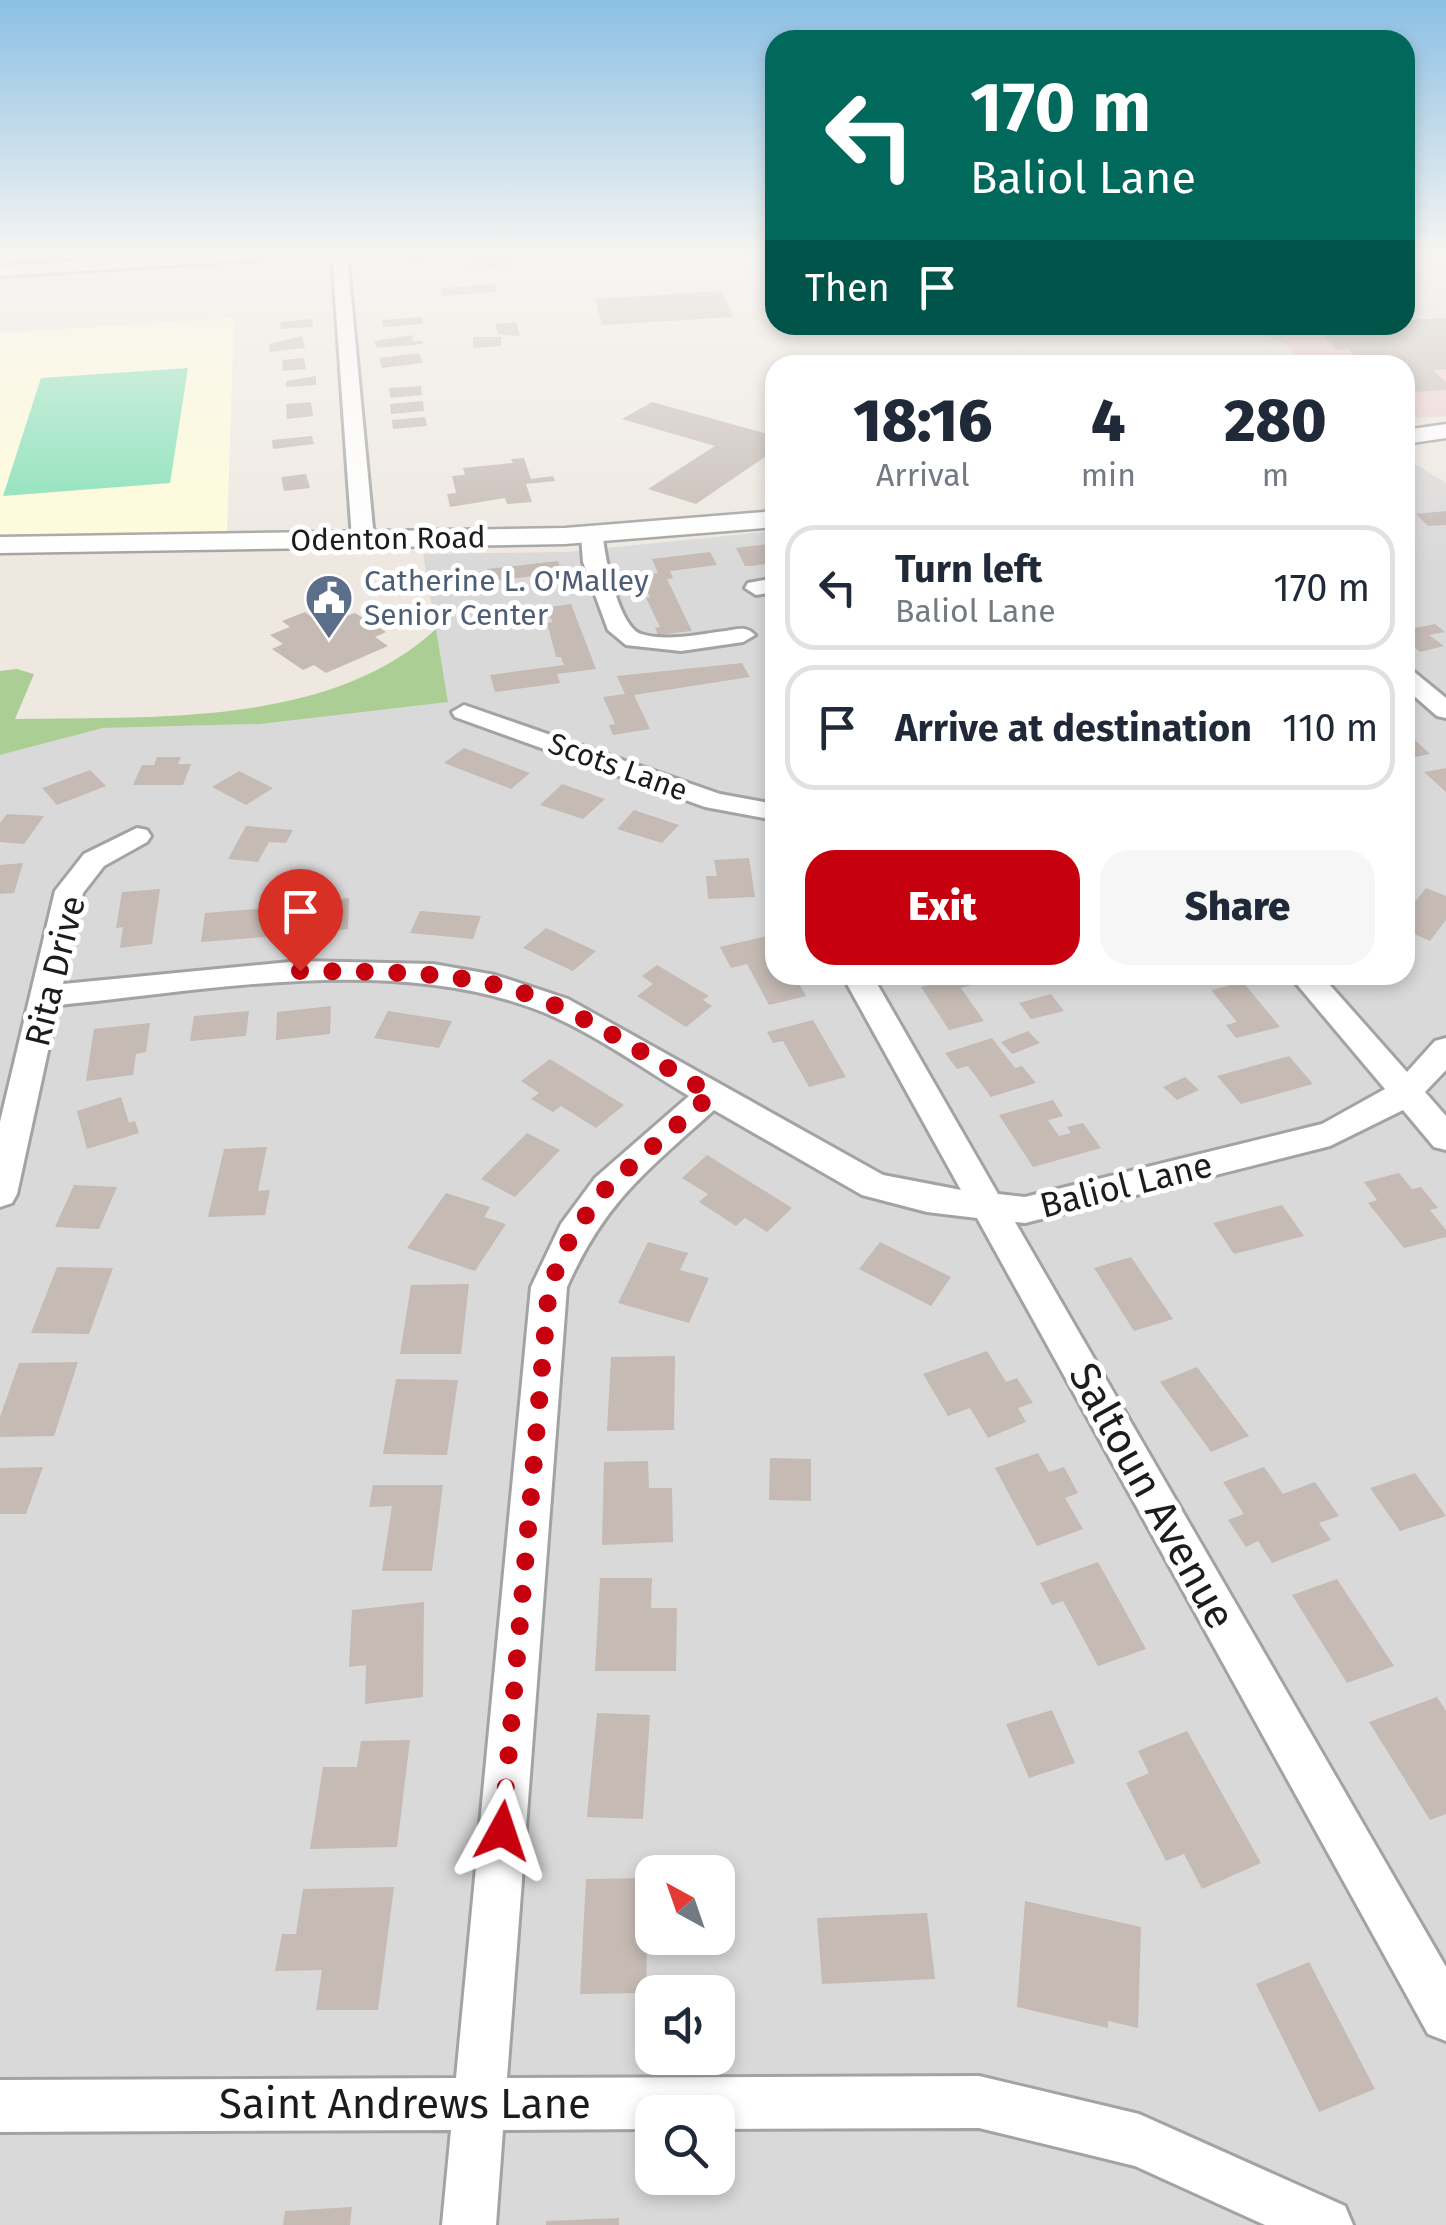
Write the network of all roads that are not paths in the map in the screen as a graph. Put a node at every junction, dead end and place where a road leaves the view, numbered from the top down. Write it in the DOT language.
graph roads {
  1 [pos="348,358"];
  2 [pos="1446,431"];
  3 [pos="1415,436"];
  4 [pos="765,520"];
  5 [pos="592,536"];
  6 [pos="363,539"];
  7 [pos="0,545"];
  8 [pos="744,635"];
  9 [pos="1415,685"];
  10 [pos="1446,711"];
  11 [pos="464,712"];
  12 [pos="765,810"];
  13 [pos="138,836"];
  14 [pos="863,985"];
  15 [pos="1313,985"];
  16 [pos="48,996"];
  17 [pos="1446,1050"];
  18 [pos="1406,1092"];
  19 [pos="712,1094"];
  20 [pos="1446,1138"];
  21 [pos="0,1194"];
  22 [pos="987,1204"];
  23 [pos="1446,2016"];
  24 [pos="479,2104"];
  25 [pos="0,2106"];
  26 [pos="469,2225"];
  27 [pos="1326,2225"];
  1 -- 6 [label="street"];
  2 -- 3 [label="street"];
  4 -- 5 [label="street, Odenton Road"];
  5 -- 6 [label="street, Odenton Road"];
  5 -- 8 [label="street"];
  6 -- 7 [label="street, Odenton Road"];
  9 -- 10 [label="street"];
  11 -- 12 [label="street, Scots Lane"];
  13 -- 16 [label="street, Rita Drive"];
  14 -- 22 [label="street, Saltoun Avenue"];
  15 -- 18 [label="street"];
  16 -- 19 [label="street, Baliol Lane"];
  16 -- 21 [label="street, Rita Drive"];
  17 -- 18 [label="street, Baliol Lane"];
  18 -- 20 [label="street"];
  18 -- 22 [label="street, Baliol Lane"];
  19 -- 22 [label="street, Baliol Lane"];
  19 -- 24 [label="street"];
  22 -- 23 [label="street, Saltoun Avenue"];
  24 -- 25 [label="street, Saint Andrews Lane"];
  24 -- 26 [label="street"];
  24 -- 27 [label="street, Saint Andrews Lane"];
}
